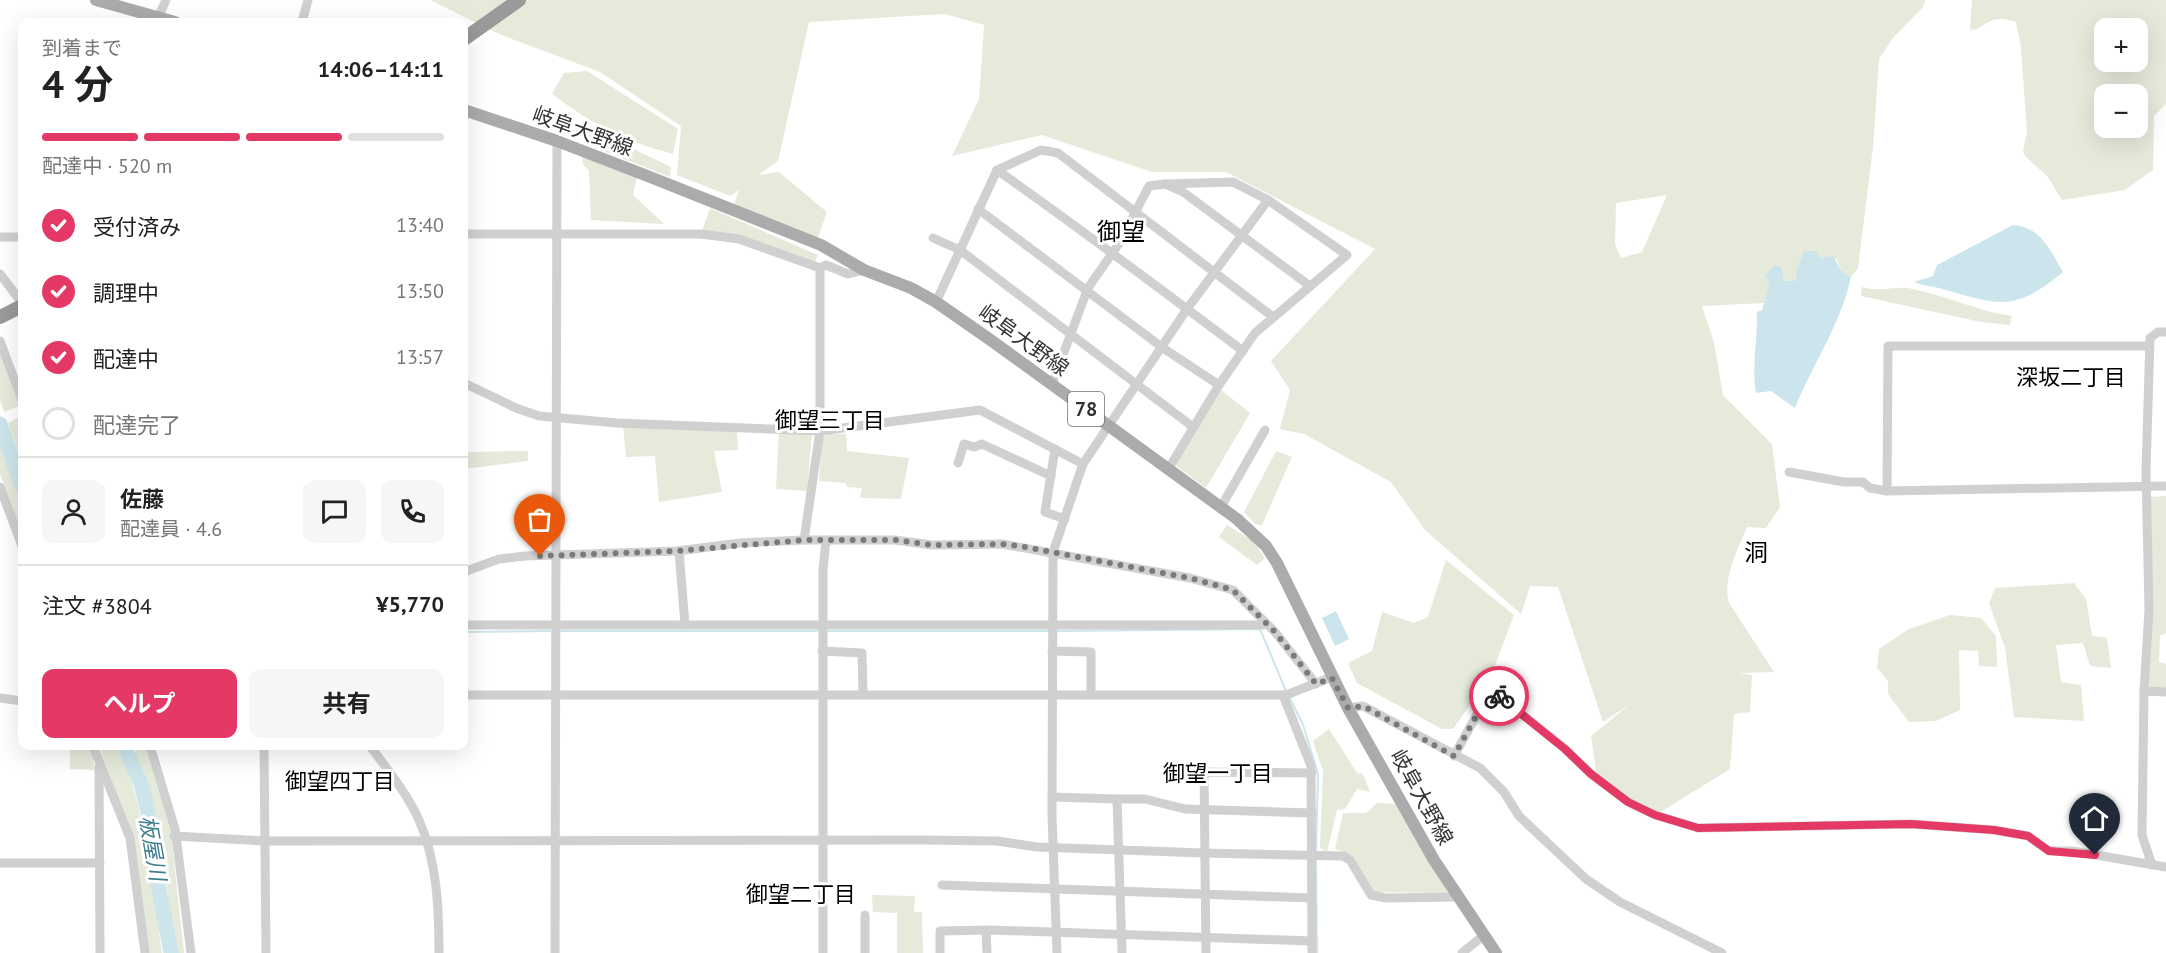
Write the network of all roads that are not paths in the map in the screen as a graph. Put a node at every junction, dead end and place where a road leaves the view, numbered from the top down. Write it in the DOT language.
graph roads {
  1 [pos="96,0"];
  2 [pos="166,0"];
  3 [pos="519,0"];
  4 [pos="306,1"];
  5 [pos="158,18"];
  6 [pos="303,18"];
  7 [pos="468,36"];
  8 [pos="468,111"];
  9 [pos="557,141"];
  10 [pos="997,170"];
  11 [pos="1165,184"];
  12 [pos="1268,200"];
  13 [pos="978,209"];
  14 [pos="1136,212"];
  15 [pos="557,232"];
  16 [pos="1241,233"];
  17 [pos="468,234"];
  18 [pos="0,237"];
  19 [pos="18,237"];
  20 [pos="933,238"];
  21 [pos="960,250"];
  22 [pos="1111,255"];
  23 [pos="820,268"];
  24 [pos="864,270"];
  25 [pos="1215,270"];
  26 [pos="0,274"];
  27 [pos="1310,286"];
  28 [pos="1087,291"];
  29 [pos="18,299"];
  30 [pos="936,302"];
  31 [pos="18,307"];
  32 [pos="1187,309"];
  33 [pos="0,317"];
  34 [pos="1274,317"];
  35 [pos="2166,332"];
  36 [pos="1072,335"];
  37 [pos="0,341"];
  38 [pos="2149,346"];
  39 [pos="1163,348"];
  40 [pos="1243,351"];
  41 [pos="1052,384"];
  42 [pos="468,385"];
  43 [pos="1219,385"];
  44 [pos="1138,386"];
  45 [pos="18,389"];
  46 [pos="554,418"];
  47 [pos="1109,426"];
  48 [pos="1193,428"];
  49 [pos="1265,430"];
  50 [pos="820,431"];
  51 [pos="1055,449"];
  52 [pos="958,463"];
  53 [pos="1083,464"];
  54 [pos="1169,468"];
  55 [pos="1789,472"];
  56 [pos="1051,476"];
  57 [pos="2146,486"];
  58 [pos="2166,486"];
  59 [pos="0,487"];
  60 [pos="1887,491"];
  61 [pos="1221,507"];
  62 [pos="1065,519"];
  63 [pos="18,535"];
  64 [pos="804,540"];
  65 [pos="826,540"];
  66 [pos="679,551"];
  67 [pos="1053,552"];
  68 [pos="555,557"];
  69 [pos="468,571"];
  70 [pos="1265,622"];
  71 [pos="468,625"];
  72 [pos="555,625"];
  73 [pos="685,625"];
  74 [pos="823,625"];
  75 [pos="1052,625"];
  76 [pos="822,651"];
  77 [pos="1052,651"];
  78 [pos="1332,678"];
  79 [pos="1316,684"];
  80 [pos="2144,691"];
  81 [pos="2166,692"];
  82 [pos="1091,693"];
  83 [pos="555,694"];
  84 [pos="823,694"];
  85 [pos="863,694"];
  86 [pos="1283,694"];
  87 [pos="468,695"];
  88 [pos="1051,695"];
  89 [pos="0,698"];
  90 [pos="18,700"];
  91 [pos="1348,708"];
  92 [pos="94,750"];
  93 [pos="152,750"];
  94 [pos="264,750"];
  95 [pos="373,750"];
  96 [pos="1454,756"];
  97 [pos="99,762"];
  98 [pos="1312,772"];
  99 [pos="1052,797"];
  100 [pos="1117,799"];
  101 [pos="1204,810"];
  102 [pos="1312,813"];
  103 [pos="174,836"];
  104 [pos="555,839"];
  105 [pos="823,839"];
  106 [pos="427,840"];
  107 [pos="264,841"];
  108 [pos="1053,846"];
  109 [pos="1119,849"];
  110 [pos="1204,853"];
  111 [pos="1311,856"];
  112 [pos="0,863"];
  113 [pos="100,863"];
  114 [pos="2152,865"];
  115 [pos="2166,867"];
  116 [pos="942,885"];
  117 [pos="1053,889"];
  118 [pos="1120,891"];
  119 [pos="1205,894"];
  120 [pos="1457,897"];
  121 [pos="1311,898"];
  122 [pos="865,915"];
  123 [pos="986,931"];
  124 [pos="1057,932"];
  125 [pos="1121,934"];
  126 [pos="1483,936"];
  127 [pos="1206,937"];
  128 [pos="1311,941"];
  129 [pos="100,953"];
  130 [pos="145,953"];
  131 [pos="191,953"];
  132 [pos="266,953"];
  133 [pos="439,953"];
  134 [pos="555,953"];
  135 [pos="823,953"];
  136 [pos="865,953"];
  137 [pos="940,953"];
  138 [pos="987,953"];
  139 [pos="1057,953"];
  140 [pos="1122,953"];
  141 [pos="1206,953"];
  142 [pos="1312,953"];
  143 [pos="1462,953"];
  144 [pos="1496,953"];
  145 [pos="1722,953"];
  1 -- 5 [label="main road"];
  2 -- 5 [label="street"];
  3 -- 7 [label="highway"];
  4 -- 6 [label="street"];
  8 -- 9 [label="main road, 岐阜大野線 / 78"];
  9 -- 15 [label="street"];
  9 -- 24 [label="main road, 岐阜大野線 / 78"];
  10 -- 13 [label="street"];
  10 -- 14 [label="street"];
  10 -- 22 [label="street"];
  11 -- 12 [label="street"];
  11 -- 14 [label="street"];
  11 -- 16 [label="street"];
  12 -- 16 [label="street"];
  12 -- 27 [label="street"];
  13 -- 21 [label="street"];
  13 -- 28 [label="street"];
  14 -- 22 [label="street"];
  14 -- 25 [label="street"];
  15 -- 17 [label="street"];
  15 -- 23 [label="street"];
  15 -- 46 [label="street"];
  16 -- 25 [label="street"];
  16 -- 27 [label="street"];
  18 -- 19 [label="street"];
  20 -- 21 [label="street"];
  21 -- 30 [label="street"];
  21 -- 36 [label="street"];
  22 -- 28 [label="street"];
  22 -- 32 [label="street"];
  23 -- 24 [label="street"];
  23 -- 50 [label="street"];
  24 -- 30 [label="main road, 岐阜大野線 / 78"];
  25 -- 32 [label="street"];
  25 -- 34 [label="street"];
  26 -- 29 [label="street"];
  27 -- 34 [label="street"];
  28 -- 36 [label="street"];
  28 -- 39 [label="street"];
  30 -- 41 [label="main road, 岐阜大野線 / 78"];
  31 -- 33 [label="highway"];
  32 -- 39 [label="street"];
  32 -- 40 [label="street"];
  34 -- 40 [label="street"];
  35 -- 38 [label="street"];
  36 -- 41 [label="street"];
  36 -- 44 [label="street"];
  37 -- 45 [label="street"];
  38 -- 57 [label="street"];
  38 -- 60 [label="street"];
  39 -- 43 [label="street"];
  39 -- 44 [label="street"];
  40 -- 43 [label="street"];
  41 -- 47 [label="main road, 岐阜大野線 / 78"];
  42 -- 46 [label="street"];
  43 -- 48 [label="street"];
  44 -- 47 [label="street"];
  44 -- 48 [label="street"];
  46 -- 50 [label="street"];
  46 -- 68 [label="street"];
  47 -- 53 [label="street"];
  47 -- 54 [label="main road, 岐阜大野線 / 78"];
  48 -- 54 [label="street"];
  49 -- 61 [label="street"];
  50 -- 51 [label="street"];
  50 -- 64 [label="street"];
  51 -- 53 [label="street"];
  51 -- 56 [label="street"];
  52 -- 56 [label="street"];
  53 -- 62 [label="street"];
  54 -- 61 [label="main road, 岐阜大野線 / 78"];
  55 -- 60 [label="street"];
  56 -- 62 [label="street"];
  57 -- 58 [label="street"];
  57 -- 60 [label="street"];
  57 -- 80 [label="street"];
  59 -- 63 [label="street"];
  61 -- 78 [label="main road, 岐阜大野線 / 78"];
  62 -- 67 [label="street"];
  64 -- 65 [label="street"];
  64 -- 66 [label="street"];
  65 -- 67 [label="street"];
  65 -- 74 [label="street"];
  66 -- 68 [label="street"];
  66 -- 73 [label="street"];
  67 -- 70 [label="street"];
  67 -- 75 [label="street"];
  68 -- 69 [label="street"];
  68 -- 72 [label="street"];
  70 -- 75 [label="street"];
  70 -- 79 [label="street"];
  71 -- 72 [label="street"];
  72 -- 73 [label="street"];
  72 -- 83 [label="street"];
  73 -- 74 [label="street"];
  74 -- 75 [label="street"];
  74 -- 76 [label="street"];
  75 -- 77 [label="street"];
  76 -- 84 [label="street"];
  76 -- 85 [label="street"];
  77 -- 82 [label="street"];
  77 -- 88 [label="street"];
  78 -- 79 [label="street"];
  78 -- 91 [label="main road, 岐阜大野線 / 78"];
  79 -- 86 [label="street"];
  80 -- 81 [label="street"];
  80 -- 114 [label="street"];
  82 -- 86 [label="street"];
  82 -- 88 [label="street"];
  83 -- 84 [label="street"];
  83 -- 87 [label="street"];
  83 -- 104 [label="street"];
  84 -- 85 [label="street"];
  84 -- 105 [label="street"];
  85 -- 88 [label="street"];
  86 -- 98 [label="street"];
  88 -- 99 [label="street"];
  89 -- 90 [label="street"];
  91 -- 96 [label="street"];
  91 -- 120 [label="main road, 岐阜大野線 / 78"];
  92 -- 97 [label="street"];
  93 -- 103 [label="street"];
  94 -- 107 [label="street"];
  95 -- 106 [label="street"];
  96 -- 114 [label="street"];
  96 -- 145 [label="street"];
  97 -- 113 [label="street"];
  97 -- 130 [label="street"];
  98 -- 101 [label="street"];
  98 -- 102 [label="street"];
  99 -- 100 [label="street"];
  99 -- 108 [label="street"];
  100 -- 101 [label="street"];
  100 -- 109 [label="street"];
  101 -- 102 [label="street"];
  101 -- 110 [label="street"];
  102 -- 111 [label="street"];
  103 -- 107 [label="street"];
  103 -- 131 [label="street"];
  104 -- 105 [label="street"];
  104 -- 106 [label="street"];
  104 -- 134 [label="street"];
  105 -- 108 [label="street"];
  105 -- 135 [label="street"];
  106 -- 107 [label="street"];
  106 -- 133 [label="street"];
  107 -- 132 [label="street"];
  108 -- 109 [label="street"];
  108 -- 117 [label="street"];
  109 -- 110 [label="street"];
  109 -- 118 [label="street"];
  110 -- 111 [label="street"];
  110 -- 119 [label="street"];
  111 -- 120 [label="street"];
  111 -- 121 [label="street"];
  112 -- 113 [label="street"];
  113 -- 129 [label="street"];
  114 -- 115 [label="street"];
  116 -- 117 [label="street"];
  117 -- 118 [label="street"];
  117 -- 124 [label="street"];
  118 -- 119 [label="street"];
  118 -- 125 [label="street"];
  119 -- 121 [label="street"];
  119 -- 127 [label="street"];
  120 -- 126 [label="main road, 岐阜大野線 / 78"];
  121 -- 128 [label="street"];
  122 -- 136 [label="street"];
  123 -- 124 [label="street"];
  123 -- 137 [label="street"];
  123 -- 138 [label="street"];
  124 -- 125 [label="street"];
  124 -- 139 [label="street"];
  125 -- 127 [label="street"];
  125 -- 140 [label="street"];
  126 -- 143 [label="street"];
  126 -- 144 [label="main road, 岐阜大野線 / 78"];
  127 -- 128 [label="street"];
  127 -- 141 [label="street"];
  128 -- 142 [label="street"];
}
